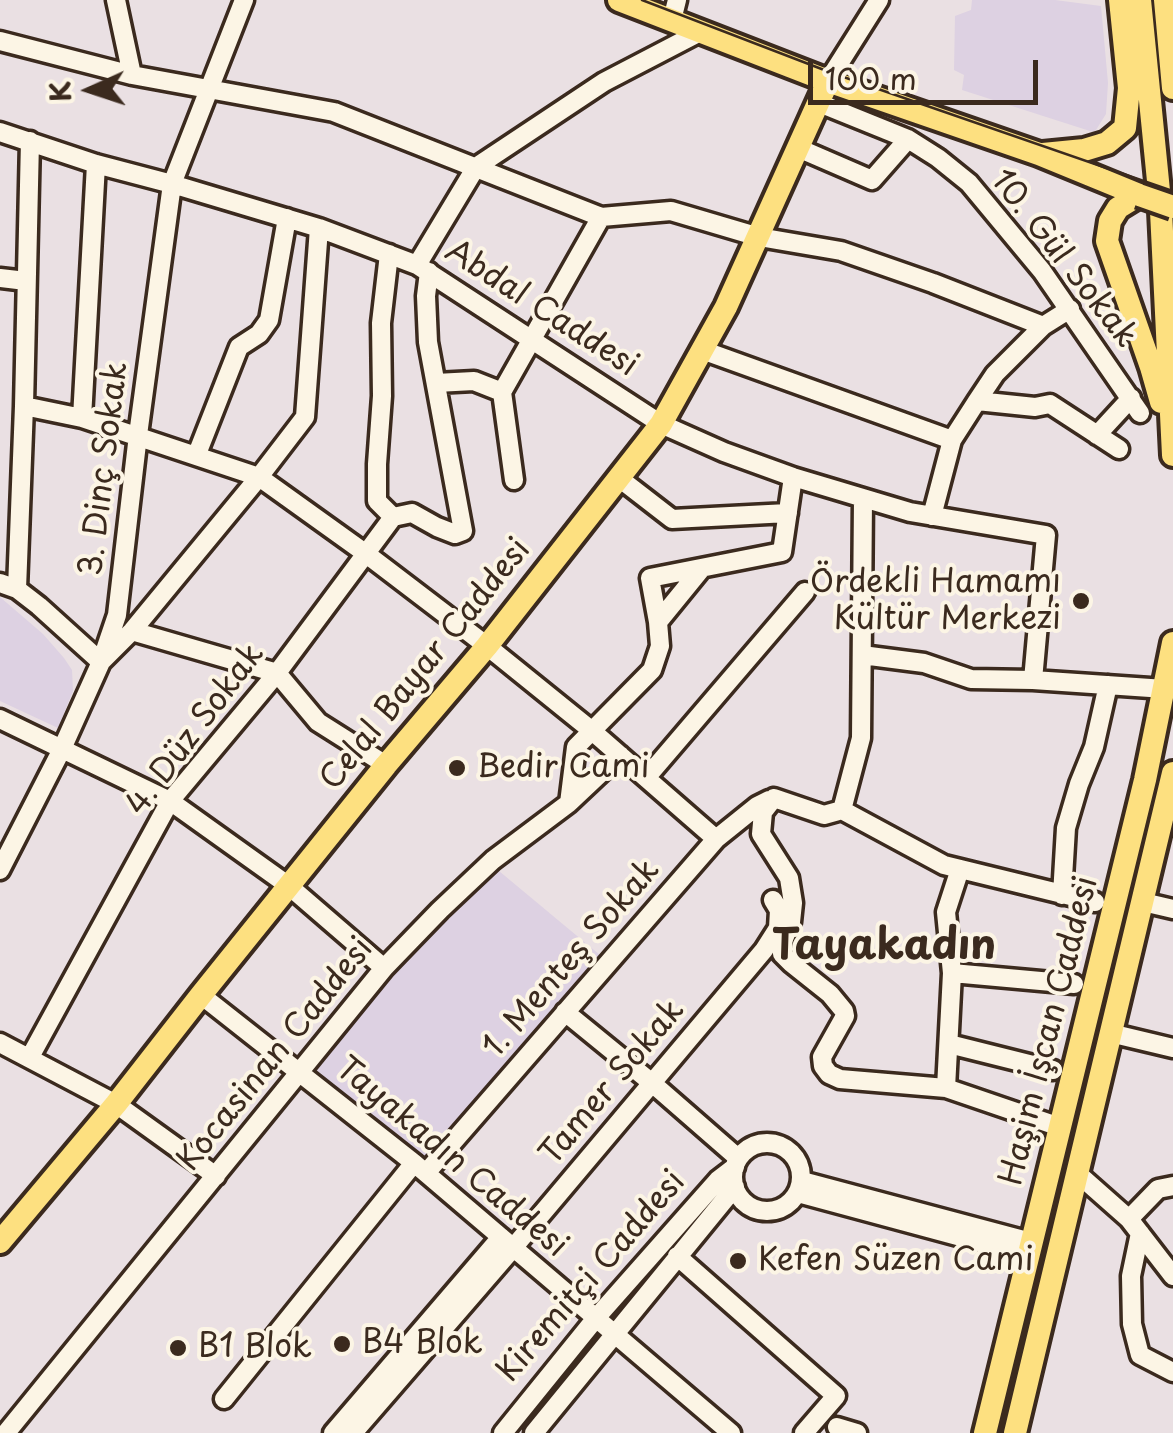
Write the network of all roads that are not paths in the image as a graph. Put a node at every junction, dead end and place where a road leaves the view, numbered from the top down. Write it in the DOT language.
graph roads {
  1 [pos="116,0"];
  2 [pos="244,0"];
  3 [pos="619,0"];
  4 [pos="878,0"];
  5 [pos="1120,0"];
  6 [pos="1140,0"];
  7 [pos="1165,0"];
  8 [pos="675,10"];
  9 [pos="702,31"];
  10 [pos="0,41"];
  11 [pos="132,75"];
  12 [pos="209,88"];
  13 [pos="1173,88"];
  14 [pos="823,92"];
  15 [pos="0,132"];
  16 [pos="908,139"];
  17 [pos="30,141"];
  18 [pos="798,148"];
  19 [pos="1039,154"];
  20 [pos="96,164"];
  21 [pos="476,167"];
  22 [pos="172,184"];
  23 [pos="1139,195"];
  24 [pos="1167,209"];
  25 [pos="600,217"];
  26 [pos="287,218"];
  27 [pos="319,228"];
  28 [pos="759,238"];
  29 [pos="389,254"];
  30 [pos="423,268"];
  31 [pos="0,278"];
  32 [pos="26,281"];
  33 [pos="1070,309"];
  34 [pos="1043,326"];
  35 [pos="532,337"];
  36 [pos="702,350"];
  37 [pos="436,383"];
  38 [pos="502,392"];
  39 [pos="977,400"];
  40 [pos="24,406"];
  41 [pos="82,418"];
  42 [pos="662,424"];
  43 [pos="138,435"];
  44 [pos="1097,435"];
  45 [pos="952,440"];
  46 [pos="1119,449"];
  47 [pos="197,454"];
  48 [pos="1173,455"];
  49 [pos="1173,464"];
  50 [pos="259,476"];
  51 [pos="793,477"];
  52 [pos="620,478"];
  53 [pos="514,480"];
  54 [pos="864,499"];
  55 [pos="788,513"];
  56 [pos="932,516"];
  57 [pos="393,517"];
  58 [pos="365,553"];
  59 [pos="702,568"];
  60 [pos="8,586"];
  61 [pos="804,592"];
  62 [pos="658,622"];
  63 [pos="132,630"];
  64 [pos="1173,643"];
  65 [pos="486,646"];
  66 [pos="862,655"];
  67 [pos="102,662"];
  68 [pos="277,673"];
  69 [pos="1033,680"];
  70 [pos="1108,685"];
  71 [pos="1165,689"];
  72 [pos="0,720"];
  73 [pos="591,730"];
  74 [pos="62,751"];
  75 [pos="620,755"];
  76 [pos="386,765"];
  77 [pos="1173,772"];
  78 [pos="646,778"];
  79 [pos="774,798"];
  80 [pos="170,801"];
  81 [pos="569,803"];
  82 [pos="842,810"];
  83 [pos="716,840"];
  84 [pos="0,870"];
  85 [pos="960,870"];
  86 [pos="289,886"];
  87 [pos="1062,894"];
  88 [pos="774,900"];
  89 [pos="1094,902"];
  90 [pos="1143,902"];
  91 [pos="1173,909"];
  92 [pos="384,968"];
  93 [pos="952,972"];
  94 [pos="1074,984"];
  95 [pos="201,994"];
  96 [pos="565,1012"];
  97 [pos="1110,1034"];
  98 [pos="0,1043"];
  99 [pos="949,1044"];
  100 [pos="1173,1048"];
  101 [pos="30,1057"];
  102 [pos="1053,1070"];
  103 [pos="299,1071"];
  104 [pos="652,1083"];
  105 [pos="946,1088"];
  106 [pos="116,1104"];
  107 [pos="1060,1127"];
  108 [pos="736,1163"];
  109 [pos="420,1168"];
  110 [pos="1077,1172"];
  111 [pos="216,1176"];
  112 [pos="1173,1186"];
  113 [pos="734,1187"];
  114 [pos="800,1187"];
  115 [pos="1134,1226"];
  116 [pos="0,1242"];
  117 [pos="507,1243"];
  118 [pos="1029,1249"];
  119 [pos="677,1256"];
  120 [pos="1056,1256"];
  121 [pos="1173,1276"];
  122 [pos="596,1318"];
  123 [pos="614,1333"];
  124 [pos="1173,1372"];
  125 [pos="224,1399"];
  126 [pos="837,1427"];
  127 [pos="6,1433"];
  128 [pos="333,1433"];
  129 [pos="354,1433"];
  130 [pos="503,1433"];
  131 [pos="534,1433"];
  132 [pos="732,1433"];
  133 [pos="804,1433"];
  134 [pos="857,1433"];
  135 [pos="985,1433"];
  136 [pos="1014,1433"];
  1 -- 11 [label="street"];
  2 -- 12 [label="street, 3. Dinç Sokak"];
  3 -- 8 [label="main road"];
  4 -- 14 [label="street"];
  5 -- 19 [label="main road"];
  6 -- 24 [label="main road"];
  7 -- 13 [label="main road"];
  8 -- 9 [label="main road"];
  9 -- 14 [label="main road"];
  9 -- 21 [label="street"];
  10 -- 11 [label="street"];
  11 -- 12 [label="street"];
  12 -- 21 [label="street"];
  12 -- 22 [label="street, 3. Dinç Sokak"];
  14 -- 16 [label="street, 10. Gül Sokak"];
  14 -- 18 [label="main road, Celal Bayar Caddesi"];
  14 -- 19 [label="main road"];
  15 -- 17 [label="street, Abdal Caddesi"];
  16 -- 18 [label="street"];
  16 -- 33 [label="street, 10. Gül Sokak"];
  17 -- 20 [label="street, Abdal Caddesi"];
  17 -- 32 [label="street"];
  18 -- 28 [label="main road, Celal Bayar Caddesi"];
  19 -- 23 [label="main road"];
  20 -- 22 [label="street, Abdal Caddesi"];
  20 -- 41 [label="street"];
  21 -- 25 [label="street"];
  21 -- 30 [label="street"];
  22 -- 26 [label="street, Abdal Caddesi"];
  22 -- 43 [label="street, 3. Dinç Sokak"];
  23 -- 24 [label="main road, bridge"];
  23 -- 49 [label="main road"];
  24 -- 48 [label="main road"];
  25 -- 28 [label="street"];
  25 -- 35 [label="street"];
  26 -- 27 [label="street, Abdal Caddesi"];
  26 -- 47 [label="street"];
  27 -- 29 [label="street, Abdal Caddesi"];
  27 -- 50 [label="street"];
  28 -- 34 [label="street"];
  28 -- 36 [label="main road, Celal Bayar Caddesi"];
  29 -- 30 [label="street, Abdal Caddesi"];
  29 -- 57 [label="street"];
  30 -- 35 [label="street, Abdal Caddesi"];
  30 -- 37 [label="street"];
  31 -- 32 [label="street"];
  32 -- 40 [label="street"];
  33 -- 34 [label="street"];
  33 -- 44 [label="street, 10. Gül Sokak"];
  34 -- 39 [label="street"];
  35 -- 38 [label="street"];
  35 -- 42 [label="street, Abdal Caddesi"];
  36 -- 42 [label="main road, Celal Bayar Caddesi"];
  36 -- 45 [label="street"];
  37 -- 38 [label="street"];
  37 -- 57 [label="street"];
  38 -- 53 [label="street"];
  39 -- 44 [label="street"];
  39 -- 45 [label="street"];
  40 -- 41 [label="street"];
  40 -- 60 [label="street"];
  41 -- 43 [label="street"];
  42 -- 51 [label="street, Abdal Caddesi"];
  42 -- 52 [label="main road, Celal Bayar Caddesi"];
  43 -- 47 [label="street"];
  43 -- 67 [label="street, 3. Dinç Sokak"];
  44 -- 46 [label="street"];
  45 -- 56 [label="street"];
  47 -- 50 [label="street"];
  50 -- 58 [label="street"];
  50 -- 63 [label="street"];
  51 -- 54 [label="street, Abdal Caddesi"];
  51 -- 55 [label="street"];
  52 -- 55 [label="street"];
  52 -- 65 [label="main road, Celal Bayar Caddesi"];
  54 -- 56 [label="street, Abdal Caddesi"];
  54 -- 66 [label="street"];
  55 -- 59 [label="street"];
  56 -- 69 [label="street, Abdal Caddesi"];
  57 -- 58 [label="street, 4. Düz Sokak"];
  58 -- 65 [label="street"];
  58 -- 68 [label="street, 4. Düz Sokak"];
  59 -- 62 [label="street"];
  59 -- 62 [label="street"];
  60 -- 67 [label="street"];
  61 -- 78 [label="street"];
  62 -- 73 [label="street"];
  63 -- 67 [label="street"];
  63 -- 68 [label="street"];
  64 -- 71 [label="main road, Haşim İşcan Caddesi"];
  65 -- 73 [label="street"];
  65 -- 76 [label="main road, Celal Bayar Caddesi"];
  66 -- 69 [label="street"];
  66 -- 82 [label="street"];
  67 -- 74 [label="street, 3. Dinç Sokak"];
  68 -- 76 [label="street"];
  68 -- 80 [label="street, 4. Düz Sokak"];
  69 -- 70 [label="street"];
  70 -- 71 [label="street"];
  70 -- 87 [label="street"];
  71 -- 107 [label="main road, Haşim İşcan Caddesi"];
  72 -- 74 [label="street"];
  73 -- 75 [label="street"];
  73 -- 81 [label="street"];
  74 -- 80 [label="street"];
  74 -- 84 [label="street, 3. Dinç Sokak"];
  75 -- 78 [label="street"];
  75 -- 81 [label="street, Kocasinan Caddesi"];
  76 -- 86 [label="main road, Celal Bayar Caddesi"];
  77 -- 90 [label="main road, Haşim İşcan Caddesi"];
  78 -- 83 [label="street"];
  79 -- 82 [label="street"];
  79 -- 83 [label="street, 1. Menteş Sokak"];
  79 -- 105 [label="street"];
  80 -- 86 [label="street"];
  80 -- 101 [label="street, 4. Düz Sokak"];
  81 -- 92 [label="street, Kocasinan Caddesi"];
  82 -- 85 [label="street"];
  83 -- 96 [label="street, 1. Menteş Sokak"];
  85 -- 87 [label="street"];
  85 -- 93 [label="street"];
  86 -- 92 [label="street"];
  86 -- 95 [label="main road, Celal Bayar Caddesi"];
  87 -- 89 [label="street"];
  88 -- 104 [label="street, Tamer Sokak"];
  90 -- 91 [label="street"];
  90 -- 97 [label="main road, Haşim İşcan Caddesi"];
  92 -- 103 [label="street, Kocasinan Caddesi"];
  93 -- 94 [label="street"];
  93 -- 99 [label="street"];
  95 -- 103 [label="street, Tayakadın Caddesi"];
  95 -- 106 [label="main road, Celal Bayar Caddesi"];
  96 -- 104 [label="street"];
  96 -- 109 [label="street, 1. Menteş Sokak"];
  97 -- 100 [label="street"];
  97 -- 110 [label="main road, Haşim İşcan Caddesi"];
  98 -- 101 [label="street"];
  99 -- 102 [label="street"];
  99 -- 105 [label="street"];
  101 -- 106 [label="street"];
  103 -- 109 [label="street, Tayakadın Caddesi"];
  103 -- 111 [label="street, Kocasinan Caddesi"];
  104 -- 108 [label="street"];
  104 -- 117 [label="street, Tamer Sokak"];
  105 -- 107 [label="street"];
  106 -- 111 [label="street"];
  106 -- 116 [label="main road, Celal Bayar Caddesi"];
  107 -- 118 [label="main road, Haşim İşcan Caddesi"];
  108 -- 113 [label="street"];
  108 -- 114 [label="street"];
  108 -- 122 [label="street, Kiremitçi Caddesi"];
  109 -- 117 [label="street, Tayakadın Caddesi"];
  109 -- 125 [label="street, 1. Menteş Sokak"];
  110 -- 115 [label="street"];
  110 -- 120 [label="main road, Haşim İşcan Caddesi"];
  111 -- 127 [label="street, Kocasinan Caddesi"];
  112 -- 115 [label="street"];
  113 -- 114 [label="street"];
  113 -- 119 [label="street, Kiremitçi Caddesi"];
  114 -- 118 [label="street"];
  115 -- 121 [label="street"];
  115 -- 124 [label="street"];
  117 -- 122 [label="street, Tayakadın Caddesi"];
  117 -- 128 [label="street, Tamer Sokak"];
  117 -- 129 [label="street, Tamer Sokak"];
  118 -- 120 [label="main road"];
  118 -- 135 [label="main road, Haşim İşcan Caddesi"];
  119 -- 123 [label="street, Kiremitçi Caddesi"];
  119 -- 133 [label="street"];
  120 -- 136 [label="main road, Haşim İşcan Caddesi"];
  122 -- 123 [label="street, Tayakadın Caddesi"];
  122 -- 130 [label="street, Kiremitçi Caddesi"];
  123 -- 131 [label="street, Kiremitçi Caddesi"];
  123 -- 132 [label="street, Tayakadın Caddesi"];
  126 -- 134 [label="street"];
}
